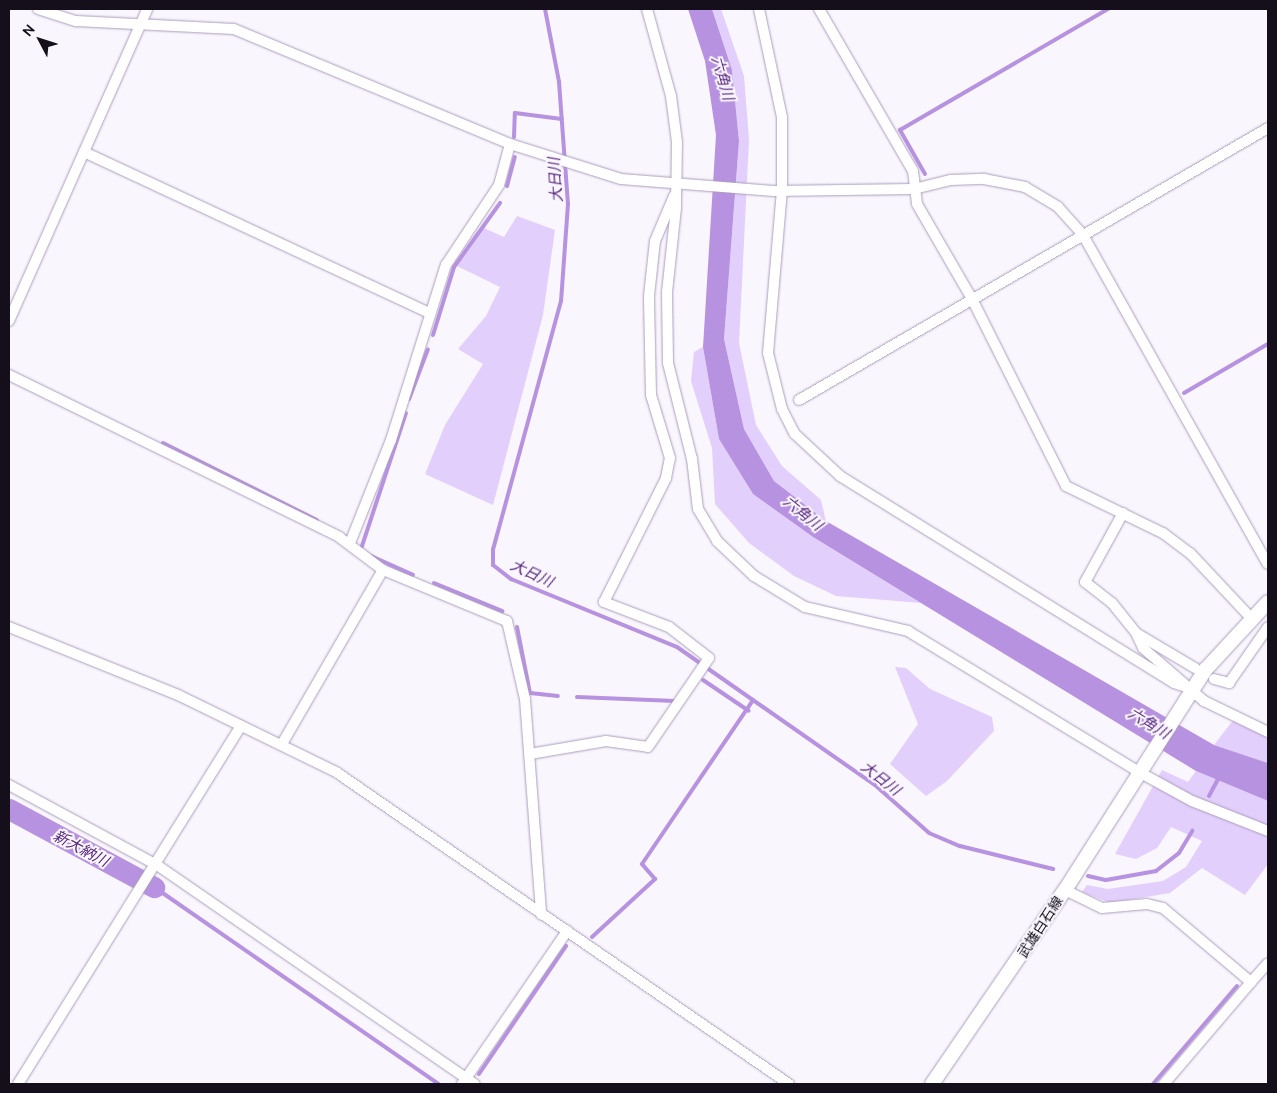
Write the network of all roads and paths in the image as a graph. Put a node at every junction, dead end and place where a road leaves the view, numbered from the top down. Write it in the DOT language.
graph roads {
  1 [pos="38,9"];
  2 [pos="147,9"];
  3 [pos="647,9"];
  4 [pos="759,9"];
  5 [pos="819,9"];
  6 [pos="141,22"];
  7 [pos="1268,128"];
  8 [pos="510,144"];
  9 [pos="84,152"];
  10 [pos="676,189"];
  11 [pos="914,189"];
  12 [pos="778,190"];
  13 [pos="1083,235"];
  14 [pos="972,300"];
  15 [pos="430,313"];
  16 [pos="9,321"];
  17 [pos="9,375"];
  18 [pos="799,400"];
  19 [pos="1122,513"];
  20 [pos="350,543"];
  21 [pos="1268,564"];
  22 [pos="383,570"];
  23 [pos="1268,602"];
  24 [pos="1252,618"];
  25 [pos="9,627"];
  26 [pos="1268,627"];
  27 [pos="1136,633"];
  28 [pos="1195,668"];
  29 [pos="1214,679"];
  30 [pos="1189,694"];
  31 [pos="241,726"];
  32 [pos="1268,732"];
  33 [pos="282,744"];
  34 [pos="530,754"];
  35 [pos="1140,770"];
  36 [pos="9,785"];
  37 [pos="1268,831"];
  38 [pos="157,865"];
  39 [pos="1065,890"];
  40 [pos="541,914"];
  41 [pos="567,932"];
  42 [pos="1268,963"];
  43 [pos="1251,982"];
  44 [pos="464,1081"];
  45 [pos="18,1084"];
  46 [pos="475,1084"];
  47 [pos="789,1084"];
  48 [pos="932,1084"];
  49 [pos="1164,1084"];
  1 -- 6 [label="street"];
  2 -- 6 [label="street"];
  3 -- 10 [label="street"];
  4 -- 12 [label="street"];
  5 -- 11 [label="street"];
  6 -- 8 [label="street"];
  6 -- 9 [label="street"];
  7 -- 13 [label="street"];
  8 -- 10 [label="street"];
  8 -- 15 [label="street"];
  9 -- 15 [label="street"];
  9 -- 16 [label="street"];
  10 -- 12 [label="street"];
  10 -- 34 [label="street"];
  10 -- 35 [label="street"];
  11 -- 12 [label="street"];
  11 -- 13 [label="street"];
  11 -- 14 [label="street"];
  12 -- 30 [label="street"];
  13 -- 14 [label="street"];
  13 -- 21 [label="street"];
  14 -- 18 [label="street"];
  14 -- 19 [label="street"];
  15 -- 20 [label="street"];
  17 -- 20 [label="street"];
  19 -- 24 [label="street"];
  19 -- 27 [label="street"];
  20 -- 22 [label="street"];
  22 -- 33 [label="street"];
  22 -- 34 [label="street"];
  23 -- 24 [label="main road"];
  24 -- 30 [label="main road"];
  25 -- 31 [label="street"];
  26 -- 29 [label="street"];
  27 -- 28 [label="street"];
  27 -- 30 [label="street"];
  30 -- 32 [label="street"];
  30 -- 35 [label="main road, 武雄白石線"];
  31 -- 33 [label="street"];
  31 -- 38 [label="street"];
  33 -- 40 [label="street"];
  34 -- 40 [label="street"];
  35 -- 37 [label="street"];
  35 -- 39 [label="main road, 武雄白石線"];
  36 -- 38 [label="street"];
  38 -- 44 [label="street"];
  38 -- 45 [label="street"];
  39 -- 43 [label="street"];
  39 -- 48 [label="main road, 武雄白石線"];
  40 -- 41 [label="street"];
  41 -- 44 [label="street"];
  41 -- 47 [label="street"];
  42 -- 43 [label="street"];
  43 -- 49 [label="street"];
  44 -- 46 [label="street"];
}
